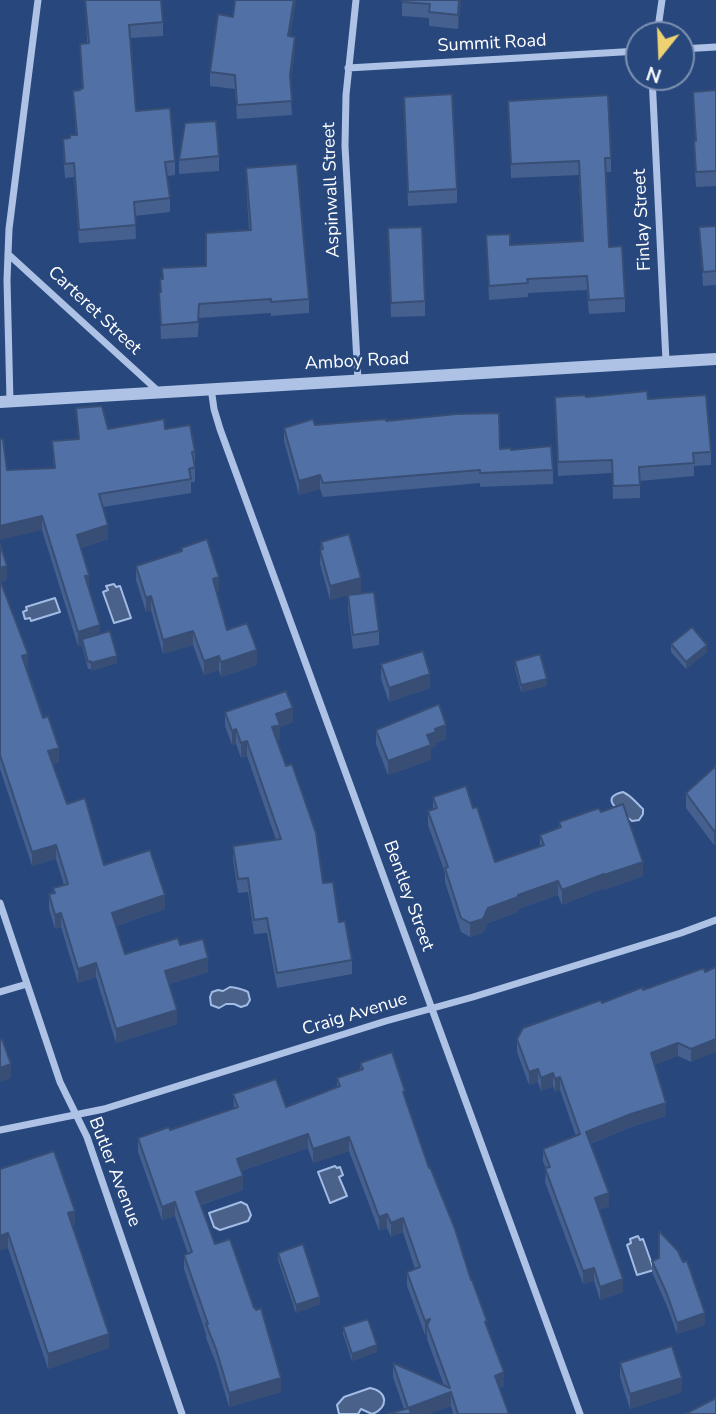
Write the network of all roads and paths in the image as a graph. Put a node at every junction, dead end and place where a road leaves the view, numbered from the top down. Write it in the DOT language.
graph roads {
  1 [pos="38,0"];
  2 [pos="356,0"];
  3 [pos="662,0"];
  4 [pos="659,21"];
  5 [pos="716,47"];
  6 [pos="695,48"];
  7 [pos="625,52"];
  8 [pos="348,68"];
  9 [pos="653,91"];
  10 [pos="8,254"];
  11 [pos="716,359"];
  12 [pos="666,362"];
  13 [pos="358,380"];
  14 [pos="211,388"];
  15 [pos="159,392"];
  16 [pos="5,402"];
  17 [pos="0,903"];
  18 [pos="716,920"];
  19 [pos="27,984"];
  20 [pos="0,992"];
  21 [pos="432,1009"];
  22 [pos="75,1115"];
  23 [pos="0,1130"];
  24 [pos="182,1414"];
  25 [pos="580,1414"];
  1 -- 10 [label="street"];
  2 -- 8 [label="street, Aspinwall Street"];
  3 -- 4 [label="street"];
  5 -- 6 [label="street"];
  7 -- 8 [label="street, Summit Road"];
  8 -- 13 [label="street, Aspinwall Street"];
  9 -- 12 [label="street, Finlay Street"];
  10 -- 15 [label="street, Carteret Street"];
  10 -- 16 [label="street"];
  11 -- 12 [label="street, Amboy Road"];
  12 -- 13 [label="street, Amboy Road"];
  13 -- 14 [label="street, Amboy Road"];
  14 -- 15 [label="street, Amboy Road"];
  14 -- 21 [label="street, Bentley Street"];
  15 -- 16 [label="street, Amboy Road"];
  17 -- 19 [label="street, Butler Avenue"];
  18 -- 21 [label="street, Craig Avenue"];
  19 -- 20 [label="street"];
  19 -- 22 [label="street, Butler Avenue"];
  21 -- 22 [label="street, Craig Avenue"];
  21 -- 25 [label="street, Bentley Street"];
  22 -- 23 [label="street, Craig Avenue"];
  22 -- 24 [label="street, Butler Avenue"];
}
